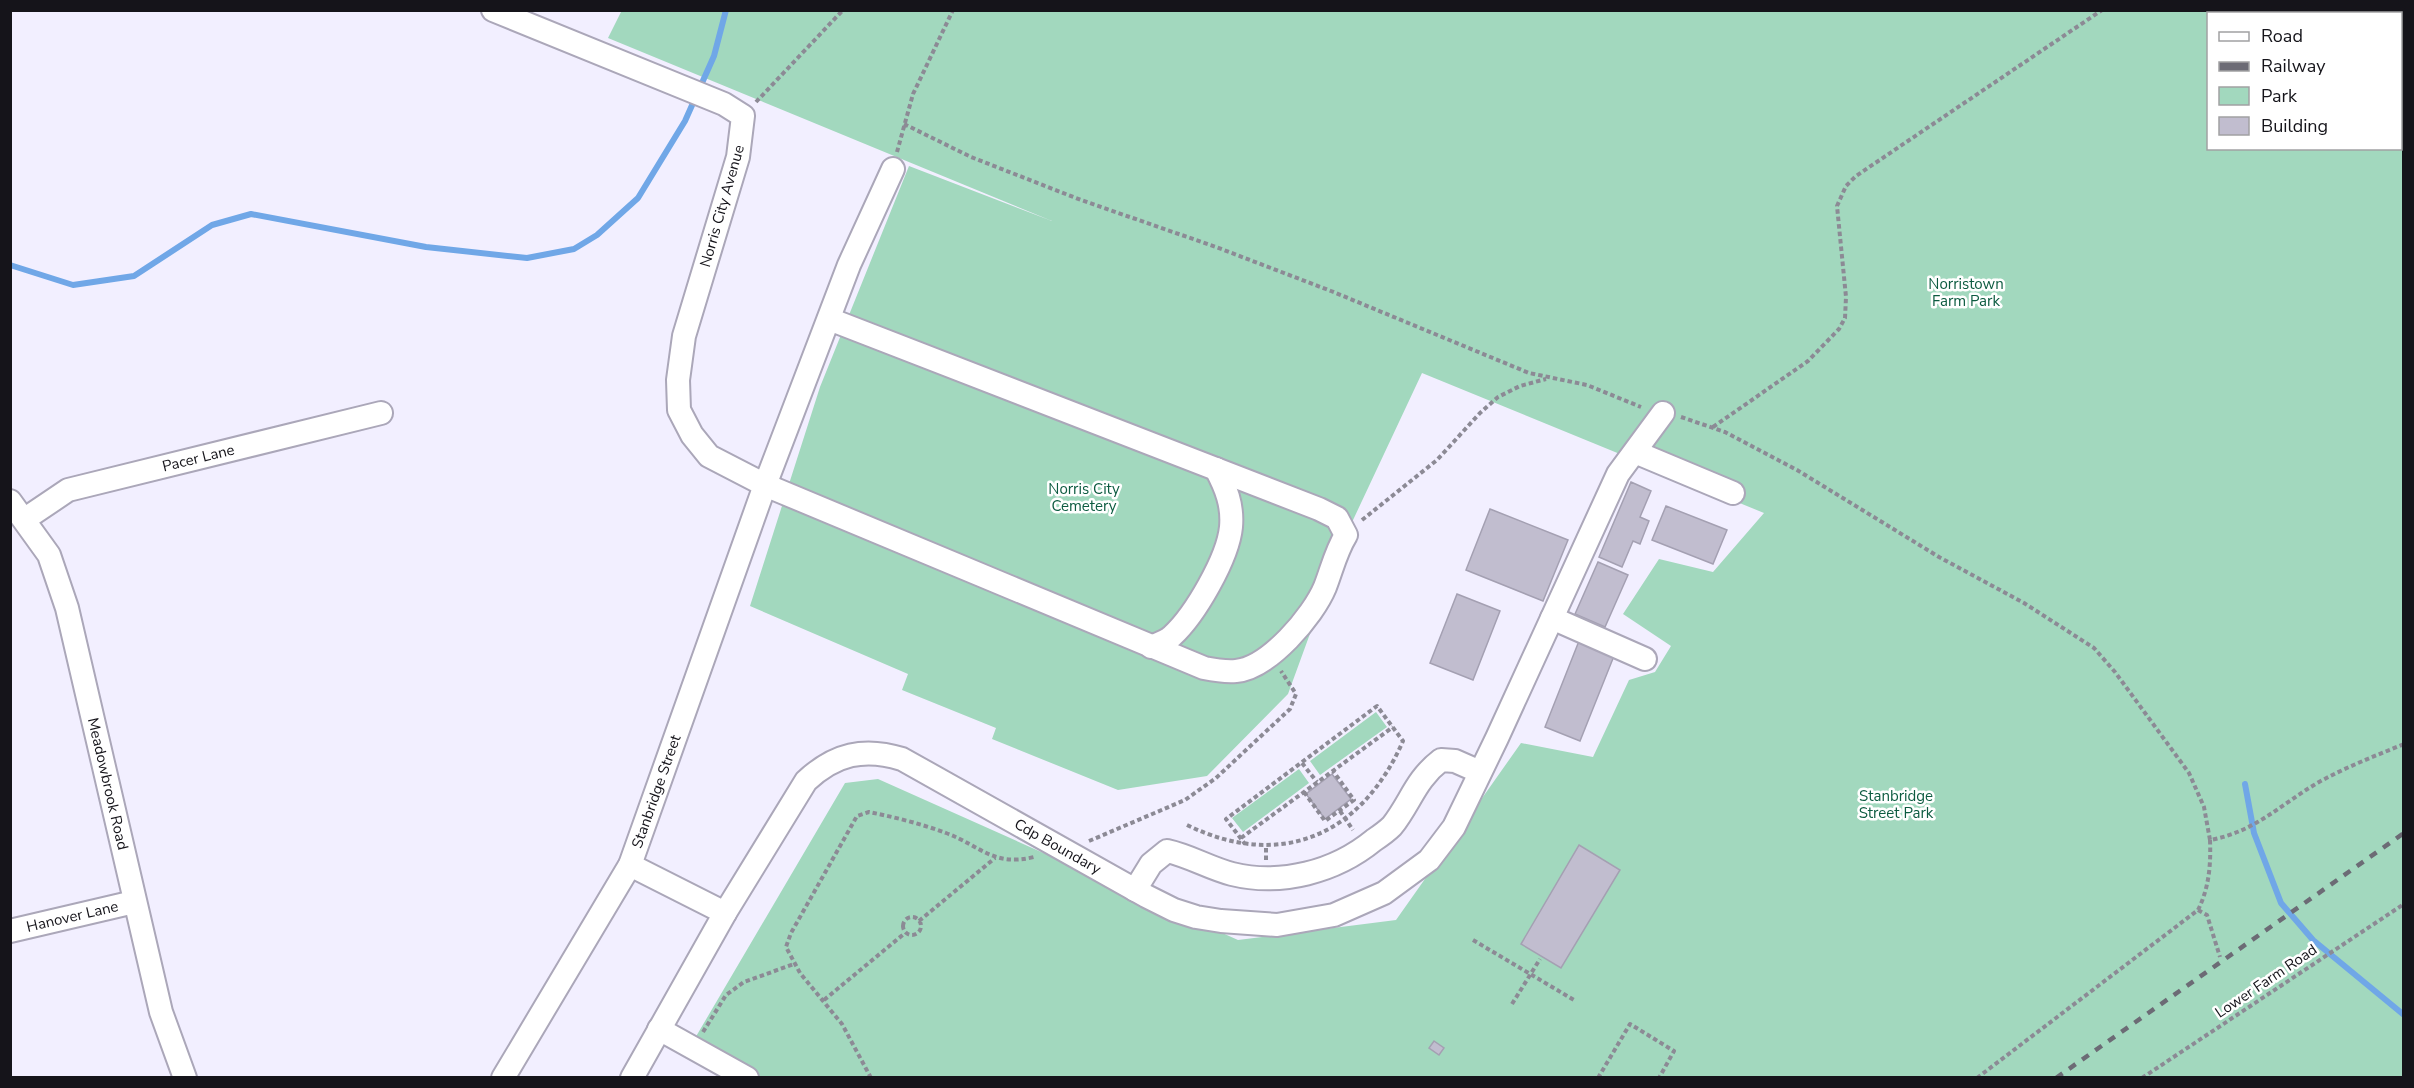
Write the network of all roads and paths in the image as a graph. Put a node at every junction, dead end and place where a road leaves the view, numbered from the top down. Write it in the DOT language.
graph roads {
  1 [pos="843,10"];
  2 [pos="953,10"];
  3 [pos="2102,10"];
  4 [pos="510,14"];
  5 [pos="733,110"];
  6 [pos="893,169"];
  7 [pos="829,319"];
  8 [pos="1548,378"];
  9 [pos="1663,412"];
  10 [pos="381,413"];
  11 [pos="1713,427"];
  12 [pos="1635,452"];
  13 [pos="1216,469"];
  14 [pos="765,485"];
  15 [pos="1733,493"];
  16 [pos="10,501"];
  17 [pos="25,519"];
  18 [pos="1346,535"];
  19 [pos="1552,618"];
  20 [pos="1151,646"];
  21 [pos="1272,655"];
  22 [pos="1645,659"];
  23 [pos="1393,727"];
  24 [pos="1302,763"];
  25 [pos="1333,771"];
  26 [pos="1480,772"];
  27 [pos="1317,782"];
  28 [pos="1304,792"];
  29 [pos="1340,811"];
  30 [pos="1345,818"];
  31 [pos="1187,825"];
  32 [pos="1240,838"];
  33 [pos="2210,840"];
  34 [pos="1081,844"];
  35 [pos="1245,844"];
  36 [pos="996,857"];
  37 [pos="1044,858"];
  38 [pos="630,865"];
  39 [pos="1135,890"];
  40 [pos="134,902"];
  41 [pos="2403,904"];
  42 [pos="2198,910"];
  43 [pos="724,913"];
  44 [pos="919,921"];
  45 [pos="10,931"];
  46 [pos="906,933"];
  47 [pos="1473,940"];
  48 [pos="2220,957"];
  49 [pos="1540,959"];
  50 [pos="794,964"];
  51 [pos="1531,974"];
  52 [pos="824,1000"];
  53 [pos="1574,1000"];
  54 [pos="1512,1004"];
  55 [pos="659,1029"];
  56 [pos="694,1046"];
  57 [pos="185,1077"];
  58 [pos="503,1077"];
  59 [pos="632,1077"];
  60 [pos="747,1077"];
  61 [pos="871,1077"];
  62 [pos="1598,1077"];
  63 [pos="1659,1077"];
  64 [pos="1977,1077"];
  65 [pos="2142,1077"];
  1 -- 5 [label="path"];
  2 -- 6 [label="path"];
  3 -- 11 [label="path"];
  4 -- 5 [label="street"];
  5 -- 14 [label="street, Norris City Avenue"];
  6 -- 7 [label="street, Stanbridge Street"];
  7 -- 13 [label="street"];
  7 -- 14 [label="street, Stanbridge Street"];
  8 -- 18 [label="path"];
  9 -- 12 [label="street, Cdp Boundary"];
  10 -- 17 [label="street, Pacer Lane"];
  12 -- 15 [label="street"];
  12 -- 19 [label="street, Cdp Boundary"];
  13 -- 18 [label="street"];
  13 -- 20 [label="street"];
  14 -- 20 [label="street, Norris City Avenue"];
  14 -- 38 [label="street, Stanbridge Street"];
  16 -- 17 [label="street, Meadowbrook Road"];
  17 -- 40 [label="street, Meadowbrook Road"];
  18 -- 21 [label="street"];
  19 -- 22 [label="street"];
  19 -- 26 [label="street, Cdp Boundary"];
  20 -- 21 [label="street, Norris City Avenue"];
  21 -- 34 [label="path"];
  23 -- 24 [label="path"];
  23 -- 25 [label="path"];
  23 -- 30 [label="path"];
  24 -- 27 [label="path"];
  24 -- 32 [label="path"];
  25 -- 27 [label="path"];
  25 -- 29 [label="path"];
  26 -- 39 [label="street, Cdp Boundary"];
  26 -- 39 [label="street"];
  27 -- 28 [label="path"];
  28 -- 29 [label="path"];
  28 -- 32 [label="path"];
  29 -- 30 [label="path"];
  30 -- 35 [label="path"];
  31 -- 35 [label="path"];
  32 -- 35 [label="path"];
  33 -- 42 [label="path"];
  36 -- 37 [label="path"];
  36 -- 44 [label="path"];
  36 -- 50 [label="path"];
  38 -- 43 [label="street"];
  38 -- 58 [label="street, Stanbridge Street"];
  39 -- 43 [label="street, Cdp Boundary"];
  40 -- 45 [label="street, Hanover Lane"];
  40 -- 57 [label="street, Meadowbrook Road"];
  41 -- 65 [label="path, Lower Farm Road"];
  42 -- 48 [label="path"];
  42 -- 64 [label="path"];
  43 -- 55 [label="street, Cdp Boundary"];
  44 -- 46 [label="path"];
  44 -- 46 [label="path"];
  46 -- 52 [label="path"];
  47 -- 51 [label="path"];
  49 -- 51 [label="path"];
  50 -- 52 [label="path"];
  50 -- 56 [label="path"];
  51 -- 53 [label="path"];
  51 -- 54 [label="path"];
  52 -- 61 [label="path"];
  55 -- 56 [label="street"];
  55 -- 59 [label="street, Cdp Boundary"];
  56 -- 60 [label="street"];
  62 -- 63 [label="path"];
}
